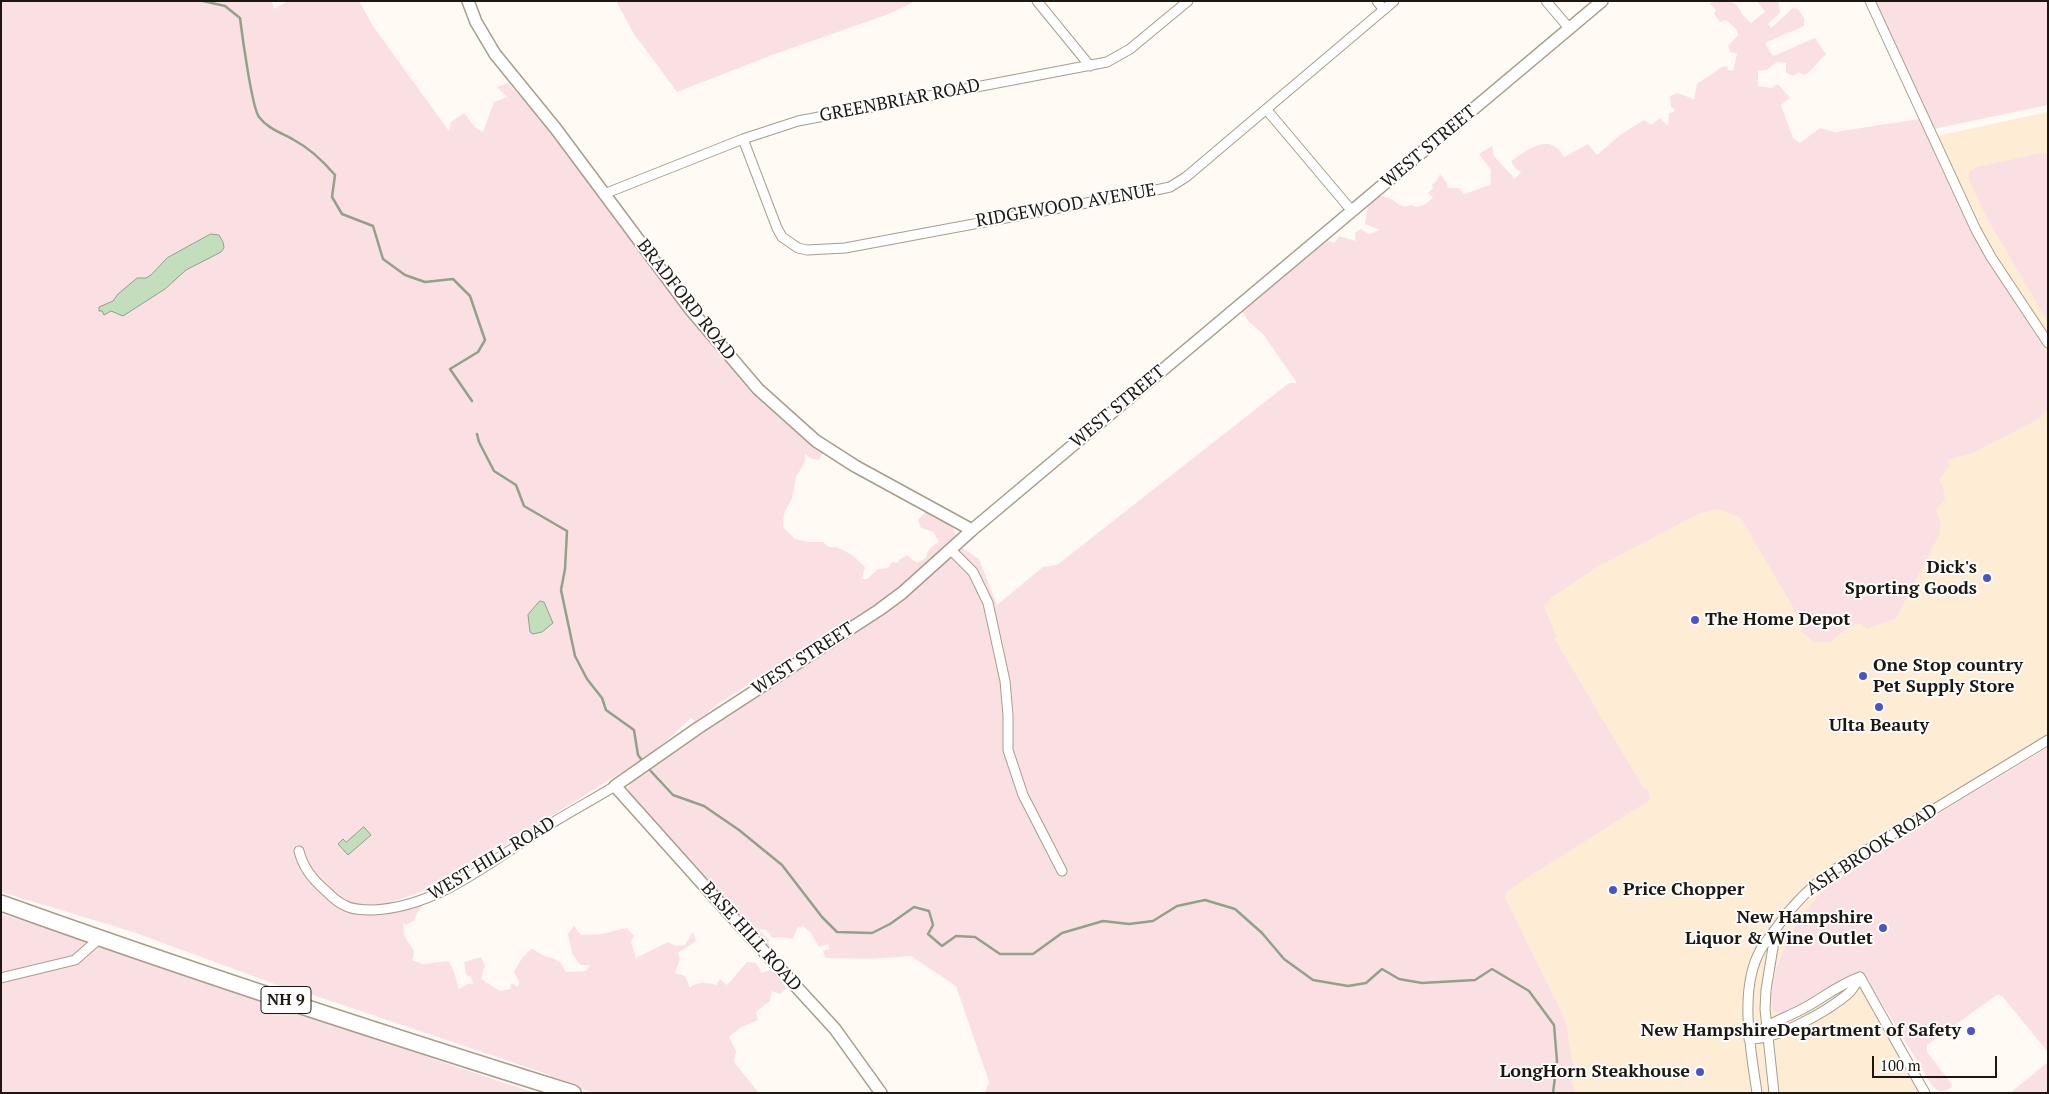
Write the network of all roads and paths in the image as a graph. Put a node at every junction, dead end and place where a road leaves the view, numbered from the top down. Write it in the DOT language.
graph roads {
  1 [pos="468,1"];
  2 [pos="1037,1"];
  3 [pos="1188,1"];
  4 [pos="1377,1"];
  5 [pos="1394,1"];
  6 [pos="1546,1"];
  7 [pos="1602,1"];
  8 [pos="1870,1"];
  9 [pos="1384,10"];
  10 [pos="1569,28"];
  11 [pos="1090,66"];
  12 [pos="1266,109"];
  13 [pos="743,139"];
  14 [pos="604,194"];
  15 [pos="1352,211"];
  16 [pos="2048,343"];
  17 [pos="972,530"];
  18 [pos="951,550"];
  19 [pos="2048,740"];
  20 [pos="615,786"];
  21 [pos="299,851"];
  22 [pos="1062,870"];
  23 [pos="1,903"];
  24 [pos="1776,928"];
  25 [pos="100,938"];
  26 [pos="1860,977"];
  27 [pos="1,978"];
  28 [pos="1766,1025"];
  29 [pos="1767,1038"];
  30 [pos="1749,1039"];
  31 [pos="573,1093"];
  32 [pos="881,1093"];
  33 [pos="1757,1093"];
  34 [pos="1774,1093"];
  35 [pos="1925,1093"];
  1 -- 14 [label="street, BRADFORD ROAD"];
  2 -- 11 [label="street"];
  3 -- 11 [label="street, GREENBRIAR ROAD"];
  4 -- 9 [label="street"];
  5 -- 9 [label="street, RIDGEWOOD AVENUE"];
  6 -- 10 [label="street"];
  7 -- 10 [label="street, WEST STREET"];
  8 -- 16 [label="street"];
  9 -- 12 [label="street, RIDGEWOOD AVENUE"];
  10 -- 15 [label="street, WEST STREET"];
  11 -- 13 [label="street, GREENBRIAR ROAD"];
  12 -- 13 [label="street, RIDGEWOOD AVENUE"];
  12 -- 15 [label="street"];
  13 -- 14 [label="street, GREENBRIAR ROAD"];
  14 -- 17 [label="street, BRADFORD ROAD"];
  15 -- 17 [label="street, WEST STREET"];
  17 -- 18 [label="street, WEST STREET"];
  18 -- 20 [label="street, WEST STREET"];
  18 -- 22 [label="street"];
  19 -- 24 [label="street, ASH BROOK ROAD"];
  20 -- 21 [label="street, WEST HILL ROAD"];
  20 -- 32 [label="street, BASE HILL ROAD"];
  23 -- 25 [label="highway, NH 9"];
  24 -- 28 [label="street"];
  24 -- 30 [label="street, ASH BROOK ROAD"];
  25 -- 27 [label="street"];
  25 -- 31 [label="highway, NH 9"];
  26 -- 28 [label="street"];
  26 -- 29 [label="street"];
  26 -- 35 [label="street"];
  28 -- 29 [label="street"];
  28 -- 30 [label="street"];
  29 -- 30 [label="street"];
  29 -- 34 [label="street"];
  30 -- 33 [label="street, ASH BROOK ROAD"];
}
